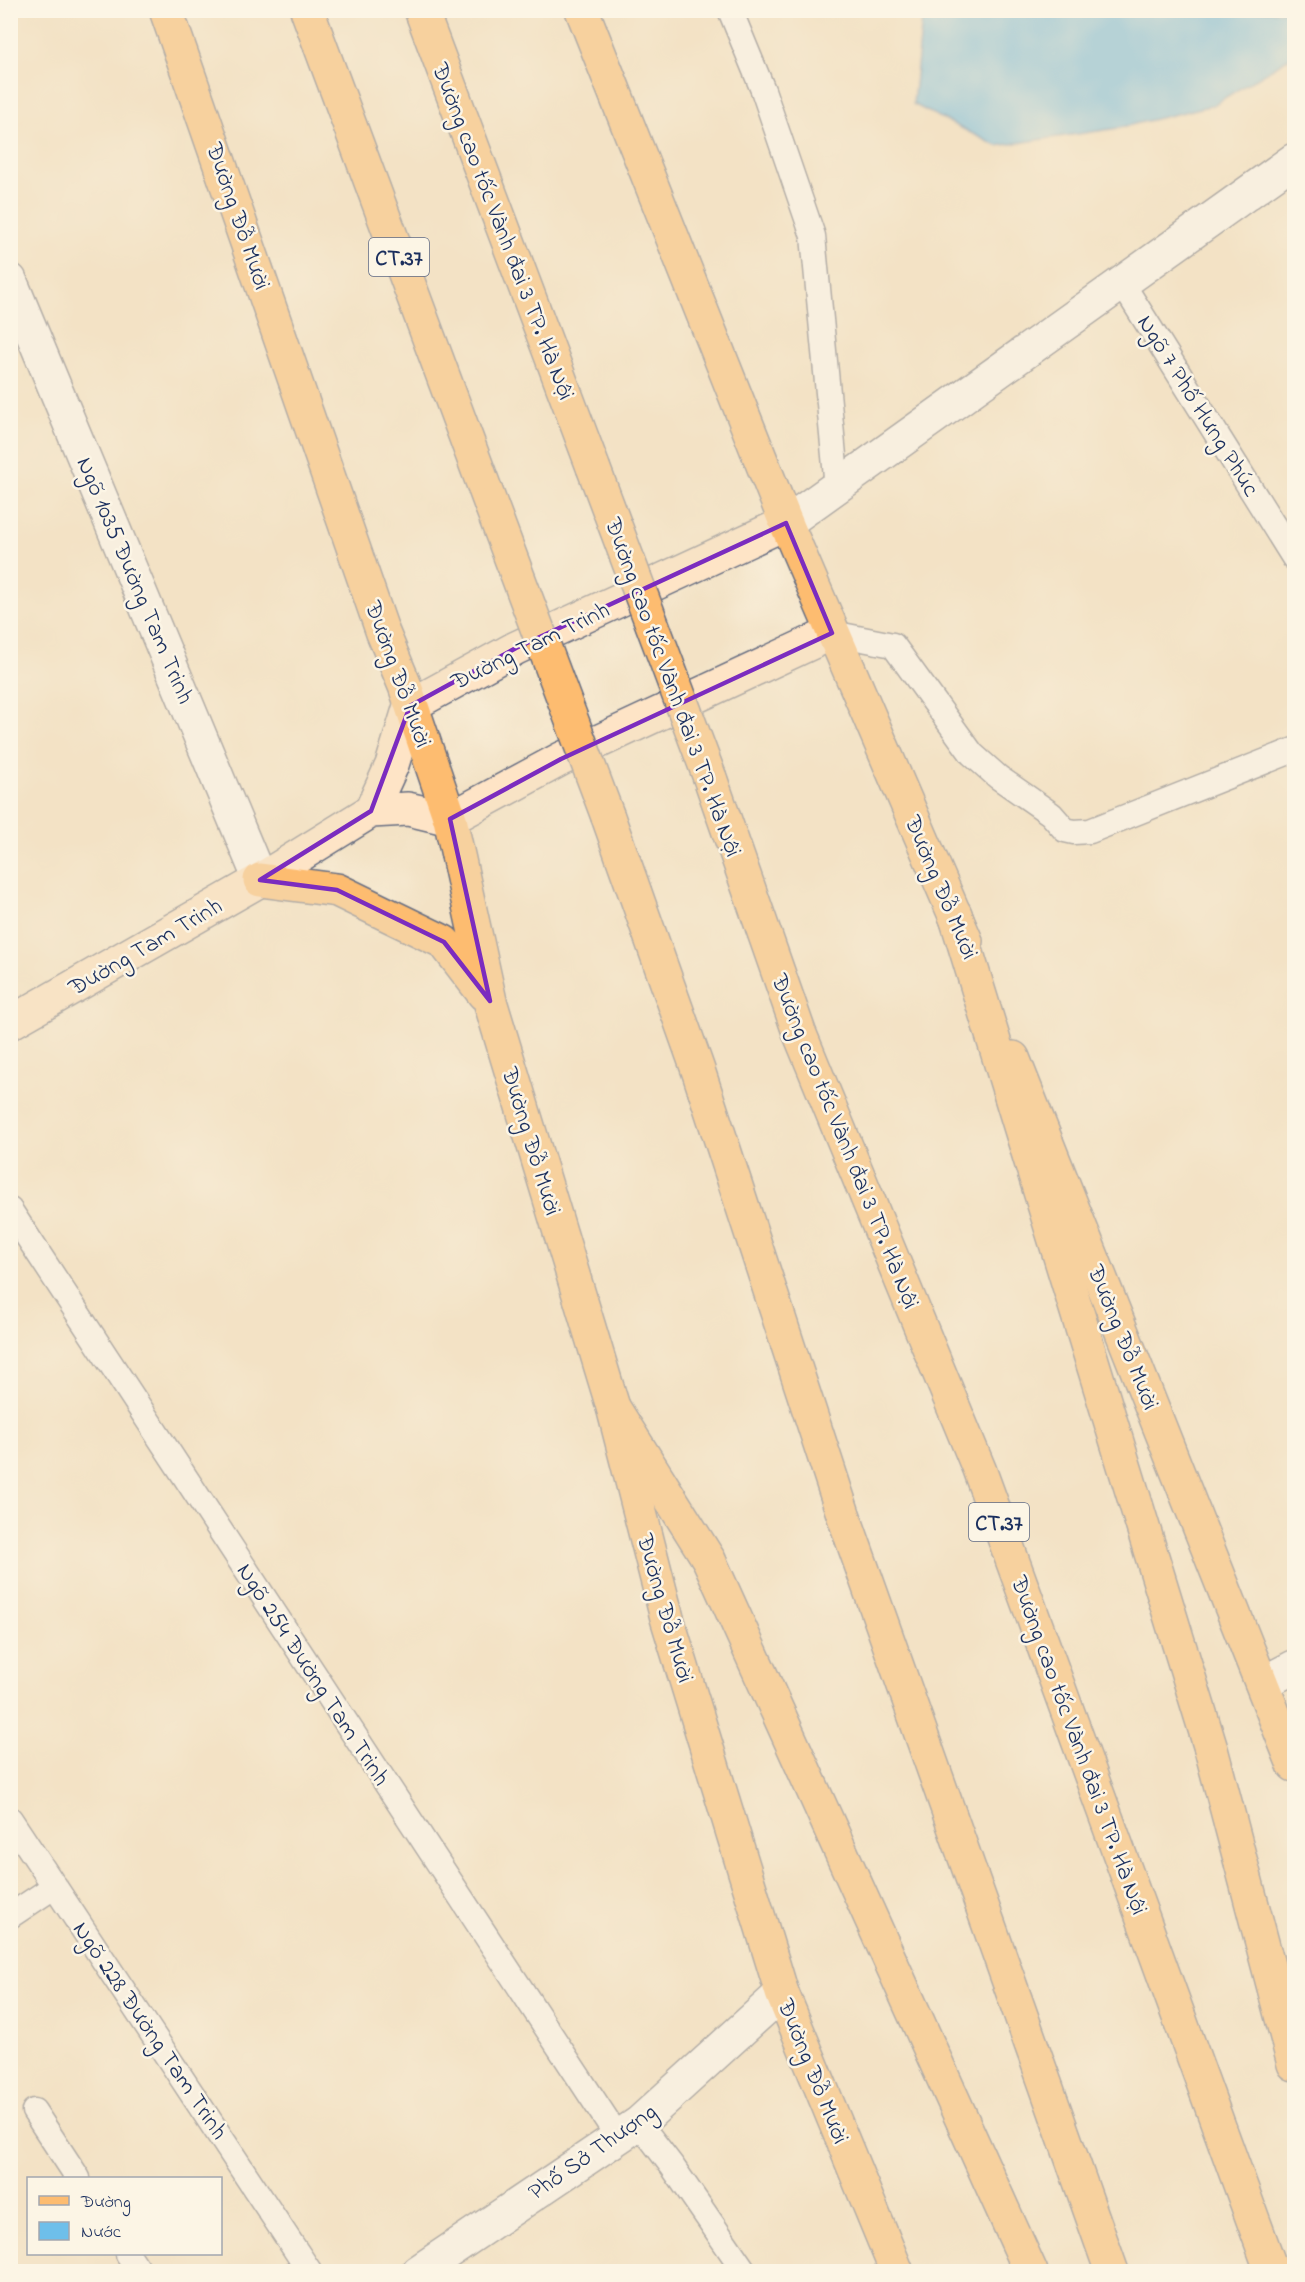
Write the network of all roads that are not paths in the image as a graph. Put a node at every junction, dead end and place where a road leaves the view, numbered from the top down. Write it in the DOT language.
graph roads {
  1 [pos="166,10"];
  2 [pos="307,10"];
  3 [pos="421,10"];
  4 [pos="582,10"];
  5 [pos="730,10"];
  6 [pos="1294,160"];
  7 [pos="10,280"];
  8 [pos="1122,283"];
  9 [pos="837,487"];
  10 [pos="786,523"];
  11 [pos="1294,558"];
  12 [pos="832,633"];
  13 [pos="410,705"];
  14 [pos="1294,750"];
  15 [pos="371,812"];
  16 [pos="450,819"];
  17 [pos="260,880"];
  18 [pos="955,914"];
  19 [pos="490,1001"];
  20 [pos="10,1023"];
  21 [pos="10,1210"];
  22 [pos="613,1407"];
  23 [pos="1294,1667"];
  24 [pos="1263,1683"];
  25 [pos="1294,1766"];
  26 [pos="10,1819"];
  27 [pos="55,1886"];
  28 [pos="10,1916"];
  29 [pos="782,1992"];
  30 [pos="1294,2064"];
  31 [pos="34,2111"];
  32 [pos="628,2130"];
  33 [pos="77,2177"];
  34 [pos="129,2255"];
  35 [pos="140,2271"];
  36 [pos="310,2271"];
  37 [pos="418,2271"];
  38 [pos="745,2271"];
  39 [pos="897,2271"];
  40 [pos="1031,2271"];
  41 [pos="1112,2271"];
  42 [pos="1272,2271"];
  1 -- 13 [label="main road, Đường Đỗ Mười"];
  2 -- 41 [label="main road, CT.37, bridge"];
  3 -- 42 [label="main road, Đường cao tốc Vành đai 3 TP. Hà Nội / CT.37, bridge"];
  4 -- 10 [label="main road, Đường Đỗ Mười"];
  5 -- 9 [label="lane"];
  6 -- 8 [label="street"];
  7 -- 17 [label="street, Ngõ 1035 Đường Tam Trinh"];
  8 -- 9 [label="street"];
  8 -- 11 [label="lane, Ngõ 7 Phố Hưng Phúc"];
  9 -- 10 [label="street"];
  10 -- 12 [label="main road, Đường Đỗ Mười"];
  10 -- 13 [label="main road, Đường Tam Trinh"];
  12 -- 14 [label="lane"];
  12 -- 16 [label="main road"];
  12 -- 18 [label="main road, Đường Đỗ Mười"];
  13 -- 15 [label="main road"];
  13 -- 16 [label="main road, Đường Đỗ Mười"];
  15 -- 16 [label="main road, Đường Tam Trinh"];
  15 -- 17 [label="main road, Đường Tam Trinh"];
  16 -- 19 [label="main road, Đường Đỗ Mười"];
  17 -- 19 [label="main road"];
  17 -- 20 [label="main road, Đường Tam Trinh"];
  18 -- 24 [label="main road, Đường Đỗ Mười"];
  18 -- 30 [label="main road"];
  19 -- 22 [label="main road, Đường Đỗ Mười"];
  21 -- 32 [label="lane, Ngõ 254 Đường Tam Trinh"];
  22 -- 29 [label="main road, Đường Đỗ Mười"];
  22 -- 40 [label="main road"];
  23 -- 24 [label="street"];
  24 -- 25 [label="main road, Đường Đỗ Mười"];
  26 -- 27 [label="lane, Ngõ 228 Đường Tam Trinh"];
  27 -- 28 [label="lane"];
  27 -- 36 [label="lane, Ngõ 228 Đường Tam Trinh"];
  29 -- 32 [label="street, Phố Sở Thượng"];
  29 -- 39 [label="main road, Đường Đỗ Mười"];
  31 -- 33 [label="lane"];
  32 -- 37 [label="street, Phố Sở Thượng"];
  32 -- 38 [label="lane, Ngõ 254 Đường Tam Trinh"];
  34 -- 35 [label="lane"];
}
